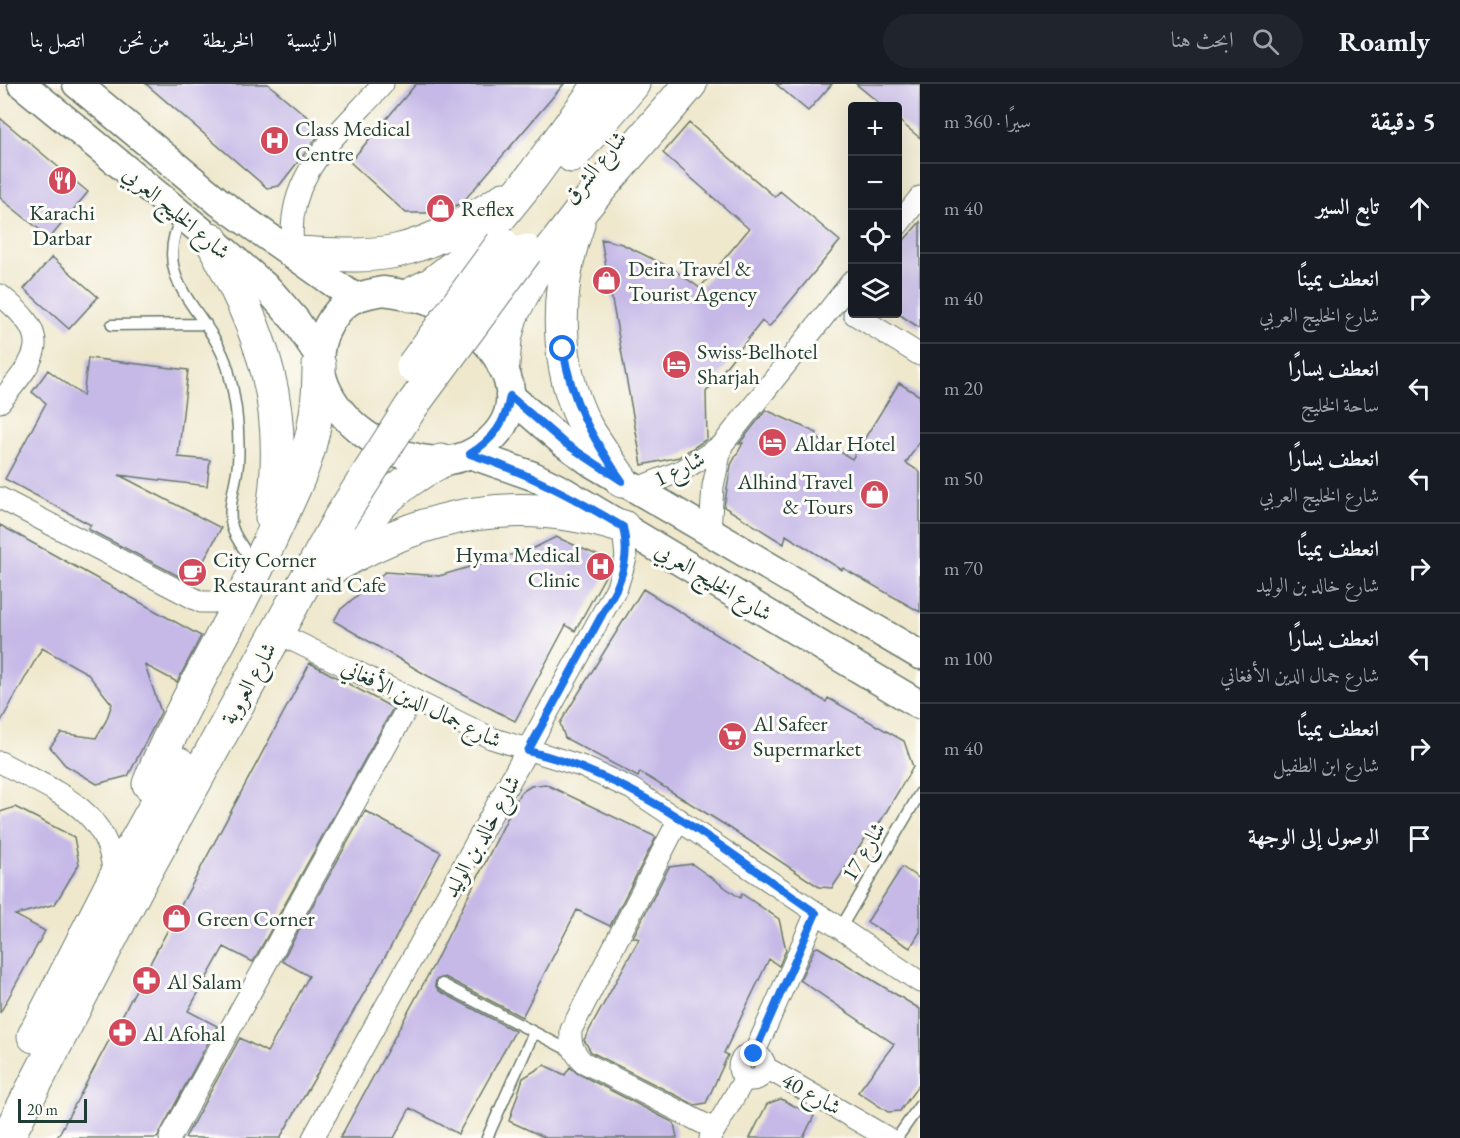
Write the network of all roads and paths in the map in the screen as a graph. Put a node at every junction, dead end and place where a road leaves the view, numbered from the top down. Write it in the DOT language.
graph roads {
  1 [pos="22,84"];
  2 [pos="77,84"];
  3 [pos="383,84"];
  4 [pos="600,84"];
  5 [pos="633,84"];
  6 [pos="663,84"];
  7 [pos="690,84"];
  8 [pos="532,177"];
  9 [pos="920,197"];
  10 [pos="585,206"];
  11 [pos="182,216"];
  12 [pos="902,219"];
  13 [pos="211,239"];
  14 [pos="514,248"];
  15 [pos="294,253"];
  16 [pos="0,295"];
  17 [pos="410,295"];
  18 [pos="356,298"];
  19 [pos="847,309"];
  20 [pos="206,324"];
  21 [pos="112,325"];
  22 [pos="920,356"];
  23 [pos="319,360"];
  24 [pos="503,364"];
  25 [pos="510,396"];
  26 [pos="0,402"];
  27 [pos="722,445"];
  28 [pos="456,458"];
  29 [pos="629,485"];
  30 [pos="0,498"];
  31 [pos="623,527"];
  32 [pos="710,531"];
  33 [pos="261,559"];
  34 [pos="338,565"];
  35 [pos="243,598"];
  36 [pos="294,641"];
  37 [pos="920,655"];
  38 [pos="412,699"];
  39 [pos="920,705"];
  40 [pos="528,751"];
  41 [pos="0,762"];
  42 [pos="920,793"];
  43 [pos="679,819"];
  44 [pos="127,873"];
  45 [pos="816,913"];
  46 [pos="840,929"];
  47 [pos="920,982"];
  48 [pos="442,984"];
  49 [pos="534,1032"];
  50 [pos="574,1053"];
  51 [pos="760,1060"];
  52 [pos="0,1101"];
  53 [pos="920,1105"];
  54 [pos="712,1134"];
  55 [pos="7,1138"];
  56 [pos="170,1138"];
  57 [pos="313,1138"];
  58 [pos="487,1138"];
  59 [pos="888,1138"];
  60 [pos="897,1138"];
  1 -- 11 [label="main road, شارع الخليج العربي"];
  2 -- 15 [label="main road, شارع الخليج العربي"];
  3 -- 15 [label="street"];
  4 -- 8 [label="main road"];
  5 -- 14 [label="main road, شارع الشرق"];
  6 -- 14 [label="main road, شارع الشرق"];
  7 -- 10 [label="main road"];
  8 -- 15 [label="main road"];
  8 -- 17 [label="main road"];
  9 -- 12 [label="street"];
  10 -- 24 [label="main road"];
  10 -- 29 [label="main road"];
  11 -- 13 [label="main road, شارع الخليج العربي"];
  11 -- 20 [label="lane"];
  13 -- 23 [label="main road, شارع الخليج العربي"];
  13 -- 33 [label="main road"];
  14 -- 44 [label="main road, شارع العروبة, bridge"];
  15 -- 18 [label="main road, شارع الخليج العربي"];
  16 -- 26 [label="street"];
  17 -- 18 [label="main road"];
  17 -- 24 [label="main road"];
  18 -- 23 [label="main road"];
  19 -- 22 [label="street"];
  19 -- 27 [label="street, شارع 1"];
  20 -- 21 [label="lane"];
  20 -- 33 [label="lane"];
  23 -- 28 [label="main road"];
  23 -- 33 [label="main road"];
  24 -- 25 [label="main road"];
  25 -- 28 [label="main road"];
  25 -- 29 [label="main road, شارع الخليج العربي"];
  27 -- 29 [label="street, شارع 1"];
  27 -- 32 [label="street, شارع 1"];
  28 -- 31 [label="main road, شارع الخليج العربي"];
  28 -- 34 [label="main road"];
  29 -- 32 [label="main road, شارع الخليج العربي"];
  30 -- 35 [label="street"];
  31 -- 34 [label="main road"];
  31 -- 39 [label="main road, شارع الخليج العربي"];
  31 -- 40 [label="street, شارع خالد بن الوليد"];
  32 -- 37 [label="main road, شارع الخليج العربي"];
  33 -- 35 [label="main road"];
  34 -- 36 [label="main road"];
  35 -- 44 [label="main road"];
  36 -- 38 [label="street, شارع جمال الدين الأفغاني"];
  36 -- 44 [label="main road"];
  38 -- 40 [label="street, شارع جمال الدين الأفغاني"];
  38 -- 56 [label="street"];
  40 -- 43 [label="street, شارع جمال الدين الأفغاني"];
  40 -- 57 [label="street, شارع خالد بن الوليد"];
  41 -- 44 [label="street"];
  42 -- 46 [label="lane, شارع 17"];
  43 -- 45 [label="street, شارع جمال الدين الأفغاني"];
  43 -- 50 [label="street"];
  44 -- 52 [label="main road, شارع العروبة"];
  44 -- 55 [label="main road, شارع العروبة"];
  45 -- 46 [label="street, شارع جمال الدين الأفغاني"];
  45 -- 51 [label="street"];
  46 -- 47 [label="street, شارع جمال الدين الأفغاني"];
  48 -- 49 [label="lane"];
  49 -- 50 [label="lane"];
  49 -- 58 [label="lane"];
  50 -- 54 [label="street"];
  51 -- 54 [label="street"];
  51 -- 59 [label="street, شارع 40"];
  53 -- 60 [label="lane"];
}
